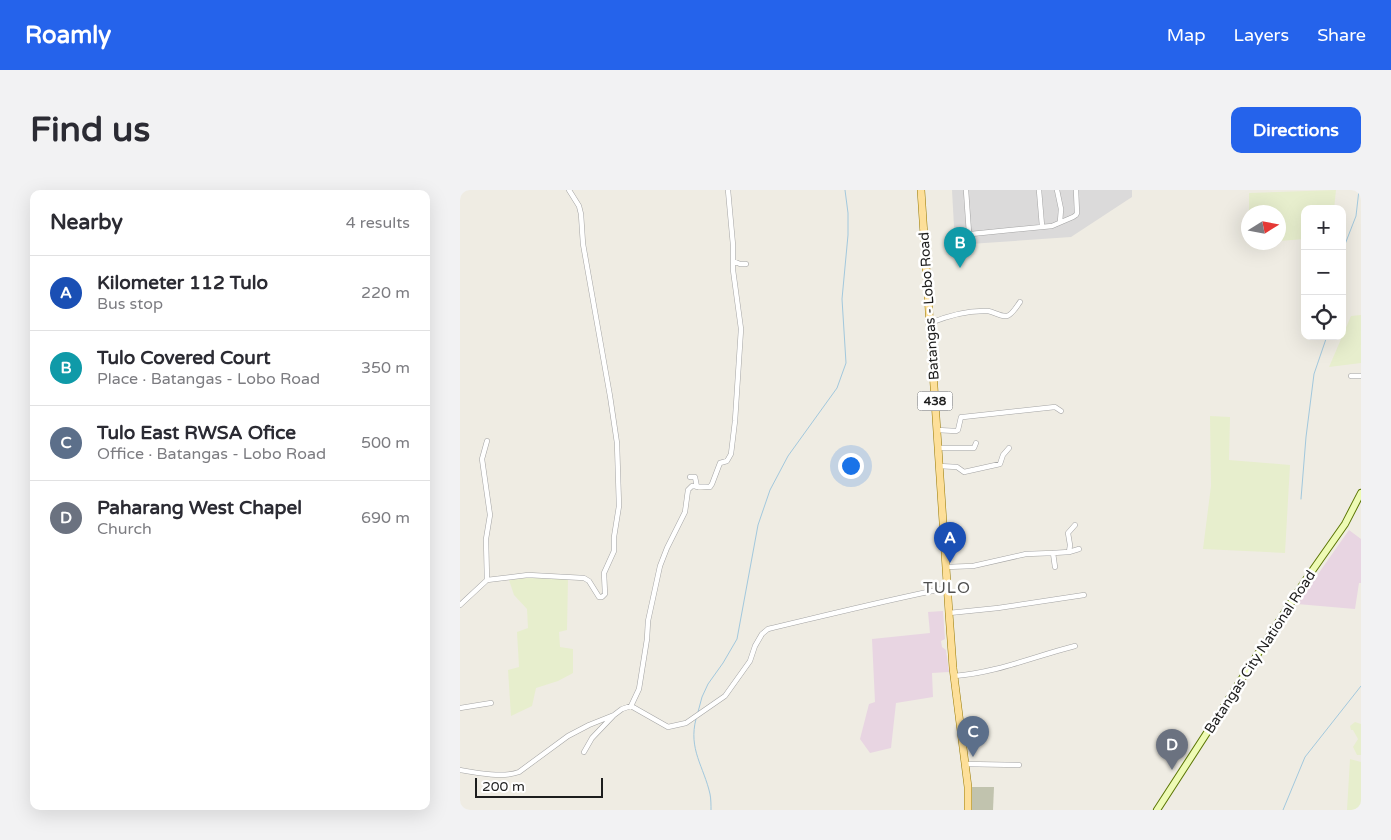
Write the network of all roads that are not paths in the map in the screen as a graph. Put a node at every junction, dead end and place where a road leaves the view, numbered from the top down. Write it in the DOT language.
graph roads {
  1 [pos="569,190"];
  2 [pos="728,190"];
  3 [pos="920,190"];
  4 [pos="966,190"];
  5 [pos="1039,190"];
  6 [pos="1057,190"];
  7 [pos="1076,190"];
  8 [pos="1060,222"];
  9 [pos="1042,226"];
  10 [pos="733,261"];
  11 [pos="746,264"];
  12 [pos="1020,302"];
  13 [pos="930,323"];
  14 [pos="1351,376"];
  15 [pos="1361,376"];
  16 [pos="1061,411"];
  17 [pos="937,430"];
  18 [pos="487,440"];
  19 [pos="976,443"];
  20 [pos="938,448"];
  21 [pos="1010,448"];
  22 [pos="939,466"];
  23 [pos="690,477"];
  24 [pos="697,487"];
  25 [pos="1361,493"];
  26 [pos="1075,525"];
  27 [pos="1079,549"];
  28 [pos="1069,552"];
  29 [pos="1053,553"];
  30 [pos="946,567"];
  31 [pos="1055,567"];
  32 [pos="487,580"];
  33 [pos="947,588"];
  34 [pos="1084,595"];
  35 [pos="460,605"];
  36 [pos="949,613"];
  37 [pos="1075,646"];
  38 [pos="954,676"];
  39 [pos="491,703"];
  40 [pos="631,706"];
  41 [pos="460,708"];
  42 [pos="614,715"];
  43 [pos="584,752"];
  44 [pos="966,764"];
  45 [pos="1019,764"];
  46 [pos="460,770"];
  47 [pos="968,810"];
  48 [pos="1157,810"];
  1 -- 32 [label="street"];
  2 -- 10 [label="street"];
  3 -- 13 [label="main road, Batangas - Lobo Road / 438"];
  4 -- 9 [label="street"];
  5 -- 9 [label="street"];
  6 -- 8 [label="street"];
  7 -- 8 [label="street"];
  8 -- 9 [label="street"];
  10 -- 11 [label="street"];
  10 -- 24 [label="street"];
  12 -- 13 [label="street"];
  13 -- 17 [label="main road, Batangas - Lobo Road / 438"];
  14 -- 15 [label="street"];
  16 -- 17 [label="street"];
  17 -- 20 [label="main road, Batangas - Lobo Road / 438"];
  18 -- 32 [label="street"];
  19 -- 20 [label="street"];
  20 -- 22 [label="main road, Batangas - Lobo Road / 438"];
  21 -- 22 [label="street"];
  22 -- 30 [label="main road, Batangas - Lobo Road / 438"];
  23 -- 24 [label="street"];
  24 -- 40 [label="street"];
  25 -- 48 [label="street, Batangas City National Road"];
  26 -- 28 [label="street"];
  27 -- 28 [label="street"];
  28 -- 29 [label="street"];
  29 -- 30 [label="street"];
  29 -- 31 [label="street"];
  30 -- 33 [label="main road, Batangas - Lobo Road / 438"];
  32 -- 35 [label="street"];
  33 -- 36 [label="main road, Batangas - Lobo Road / 438"];
  33 -- 40 [label="street"];
  34 -- 36 [label="street"];
  36 -- 38 [label="main road, Batangas - Lobo Road / 438"];
  37 -- 38 [label="street"];
  38 -- 44 [label="main road, Batangas - Lobo Road / 438"];
  39 -- 41 [label="street"];
  40 -- 42 [label="street"];
  42 -- 43 [label="street"];
  42 -- 46 [label="street"];
  44 -- 45 [label="street"];
  44 -- 47 [label="main road, Batangas - Lobo Road / 438"];
}
